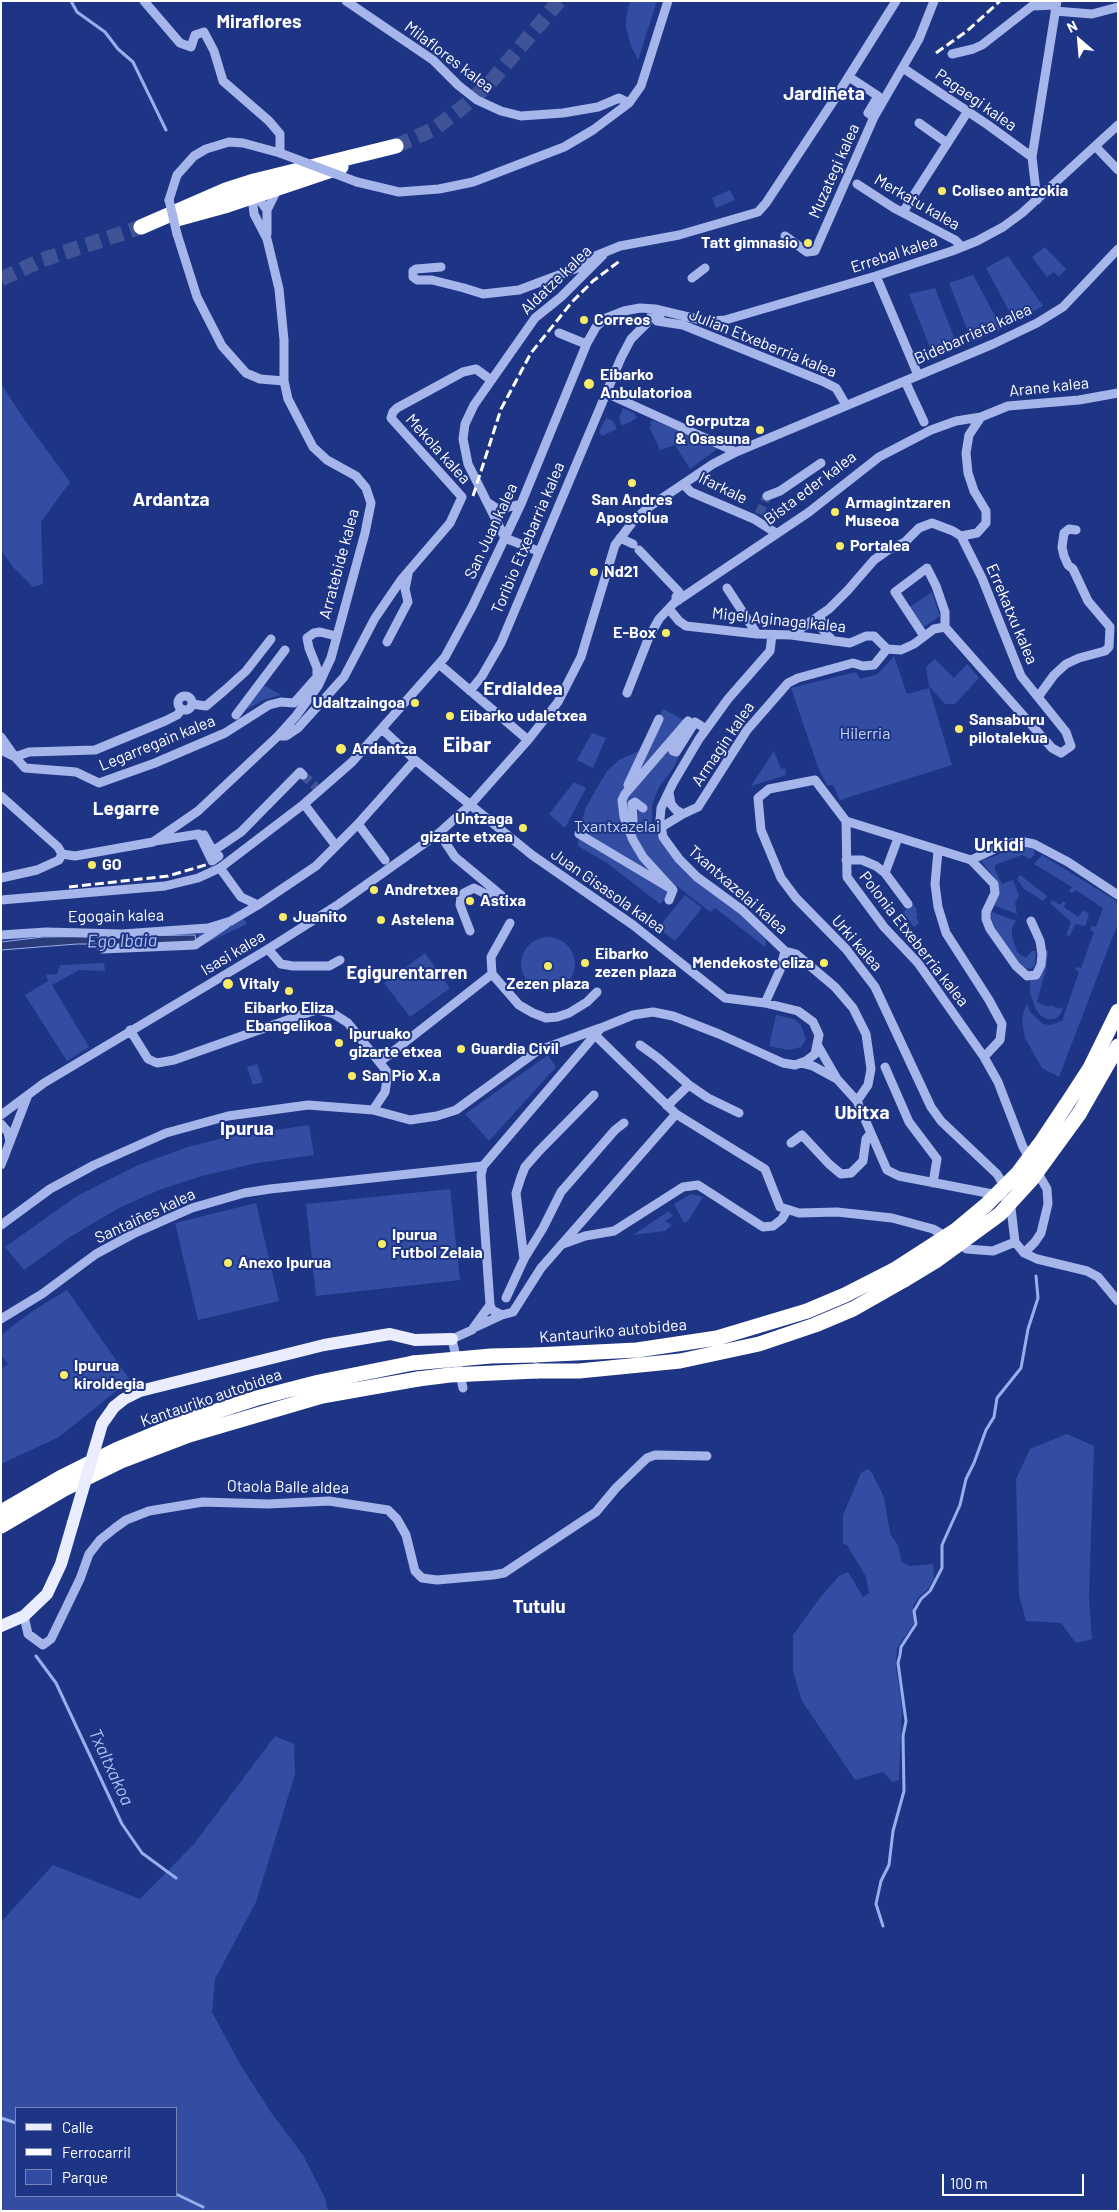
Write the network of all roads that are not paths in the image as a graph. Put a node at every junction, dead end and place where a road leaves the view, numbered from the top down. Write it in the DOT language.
graph roads {
  1 [pos="144,1"];
  2 [pos="346,1"];
  3 [pos="668,1"];
  4 [pos="896,1"];
  5 [pos="934,1"];
  6 [pos="1056,6"];
  7 [pos="1118,7"];
  8 [pos="952,54"];
  9 [pos="903,68"];
  10 [pos="849,77"];
  11 [pos="629,103"];
  12 [pos="968,111"];
  13 [pos="874,117"];
  14 [pos="919,122"];
  15 [pos="1118,125"];
  16 [pos="947,142"];
  17 [pos="1094,146"];
  18 [pos="280,153"];
  19 [pos="1033,153"];
  20 [pos="305,168"];
  21 [pos="1118,170"];
  22 [pos="857,184"];
  23 [pos="277,189"];
  24 [pos="217,194"];
  25 [pos="255,197"];
  26 [pos="1036,200"];
  27 [pos="228,205"];
  28 [pos="267,210"];
  29 [pos="903,212"];
  30 [pos="254,214"];
  31 [pos="785,236"];
  32 [pos="267,239"];
  33 [pos="962,247"];
  34 [pos="1118,249"];
  35 [pos="607,251"];
  36 [pos="441,267"];
  37 [pos="704,268"];
  38 [pos="876,276"];
  39 [pos="692,278"];
  40 [pos="655,309"];
  41 [pos="750,313"];
  42 [pos="661,320"];
  43 [pos="647,323"];
  44 [pos="596,326"];
  45 [pos="558,333"];
  46 [pos="586,344"];
  47 [pos="918,375"];
  48 [pos="491,380"];
  49 [pos="284,381"];
  50 [pos="905,381"];
  51 [pos="606,393"];
  52 [pos="1118,393"];
  53 [pos="846,405"];
  54 [pos="981,417"];
  55 [pos="924,422"];
  56 [pos="736,452"];
  57 [pos="821,463"];
  58 [pos="683,484"];
  59 [pos="767,496"];
  60 [pos="487,502"];
  61 [pos="521,504"];
  62 [pos="1076,530"];
  63 [pos="776,533"];
  64 [pos="961,536"];
  65 [pos="505,538"];
  66 [pos="620,538"];
  67 [pos="538,551"];
  68 [pos="408,572"];
  69 [pos="727,588"];
  70 [pos="679,600"];
  71 [pos="669,609"];
  72 [pos="820,615"];
  73 [pos="946,626"];
  74 [pos="757,634"];
  75 [pos="791,634"];
  76 [pos="772,635"];
  77 [pos="336,636"];
  78 [pos="924,636"];
  79 [pos="270,638"];
  80 [pos="387,642"];
  81 [pos="833,642"];
  82 [pos="886,649"];
  83 [pos="285,650"];
  84 [pos="439,664"];
  85 [pos="470,691"];
  86 [pos="628,693"];
  87 [pos="1038,696"];
  88 [pos="236,714"];
  89 [pos="659,719"];
  90 [pos="382,729"];
  91 [pos="706,729"];
  92 [pos="278,736"];
  93 [pos="1,737"];
  94 [pos="528,740"];
  95 [pos="1,750"];
  96 [pos="15,756"];
  97 [pos="415,760"];
  98 [pos="302,774"];
  99 [pos="669,792"];
  100 [pos="624,794"];
  101 [pos="1,796"];
  102 [pos="304,804"];
  103 [pos="471,804"];
  104 [pos="643,808"];
  105 [pos="685,813"];
  106 [pos="634,821"];
  107 [pos="846,822"];
  108 [pos="358,824"];
  109 [pos="660,828"];
  110 [pos="439,833"];
  111 [pos="579,834"];
  112 [pos="200,837"];
  113 [pos="898,838"];
  114 [pos="153,842"];
  115 [pos="336,846"];
  116 [pos="938,851"];
  117 [pos="62,854"];
  118 [pos="219,856"];
  119 [pos="385,860"];
  120 [pos="846,860"];
  121 [pos="971,860"];
  122 [pos="220,868"];
  123 [pos="885,873"];
  124 [pos="1,878"];
  125 [pos="673,890"];
  126 [pos="1118,895"];
  127 [pos="1,900"];
  128 [pos="669,900"];
  129 [pos="908,904"];
  130 [pos="258,905"];
  131 [pos="230,921"];
  132 [pos="1031,921"];
  133 [pos="510,923"];
  134 [pos="470,931"];
  135 [pos="1,935"];
  136 [pos="102,949"];
  137 [pos="268,949"];
  138 [pos="785,951"];
  139 [pos="340,960"];
  140 [pos="492,974"];
  141 [pos="598,992"];
  142 [pos="765,1003"];
  143 [pos="1118,1011"];
  144 [pos="130,1030"];
  145 [pos="598,1031"];
  146 [pos="567,1041"];
  147 [pos="640,1045"];
  148 [pos="818,1046"];
  149 [pos="1118,1046"];
  150 [pos="577,1055"];
  151 [pos="984,1057"];
  152 [pos="380,1062"];
  153 [pos="800,1063"];
  154 [pos="885,1067"];
  155 [pos="837,1079"];
  156 [pos="689,1084"];
  157 [pos="29,1093"];
  158 [pos="594,1095"];
  159 [pos="858,1101"];
  160 [pos="667,1106"];
  161 [pos="373,1110"];
  162 [pos="739,1113"];
  163 [pos="676,1114"];
  164 [pos="1,1115"];
  165 [pos="624,1123"];
  166 [pos="1,1124"];
  167 [pos="871,1133"];
  168 [pos="10,1142"];
  169 [pos="791,1144"];
  170 [pos="1,1165"];
  171 [pos="483,1166"];
  172 [pos="933,1183"];
  173 [pos="1003,1196"];
  174 [pos="787,1210"];
  175 [pos="2,1224"];
  176 [pos="1015,1242"];
  177 [pos="561,1245"];
  178 [pos="1024,1253"];
  179 [pos="524,1259"];
  180 [pos="899,1275"];
  181 [pos="506,1298"];
  182 [pos="489,1301"];
  183 [pos="1118,1301"];
  184 [pos="516,1308"];
  185 [pos="5,1314"];
  186 [pos="502,1315"];
  187 [pos="1,1319"];
  188 [pos="474,1328"];
  189 [pos="452,1339"];
  190 [pos="463,1388"];
  191 [pos="707,1456"];
  192 [pos="1,1512"];
  193 [pos="1,1526"];
  194 [pos="24,1616"];
  195 [pos="1,1626"];
  1 -- 18 [label="street"];
  2 -- 11 [label="street, Milaflores kalea"];
  3 -- 11 [label="street"];
  4 -- 10 [label="street, Aldatze kalea"];
  5 -- 9 [label="street"];
  6 -- 7 [label="street"];
  6 -- 8 [label="street"];
  6 -- 19 [label="street"];
  9 -- 12 [label="street, Pagaegi kalea"];
  9 -- 13 [label="street"];
  10 -- 13 [label="street, Muzategi kalea"];
  10 -- 35 [label="street, Aldatze kalea"];
  11 -- 18 [label="street, bridge"];
  12 -- 16 [label="street"];
  12 -- 19 [label="street, Pagaegi kalea"];
  13 -- 31 [label="street, Muzategi kalea"];
  14 -- 16 [label="street"];
  15 -- 17 [label="street, Errebal kalea"];
  16 -- 29 [label="street"];
  17 -- 21 [label="street"];
  17 -- 26 [label="street, Errebal kalea"];
  18 -- 49 [label="street, bridge"];
  19 -- 26 [label="street"];
  20 -- 23 [label="highway"];
  20 -- 24 [label="highway"];
  20 -- 25 [label="street"];
  22 -- 29 [label="street, Merkatu kalea"];
  23 -- 25 [label="highway"];
  23 -- 28 [label="street"];
  24 -- 25 [label="street"];
  24 -- 27 [label="highway"];
  25 -- 27 [label="highway"];
  25 -- 28 [label="street"];
  25 -- 30 [label="street"];
  26 -- 33 [label="street, Errebal kalea"];
  27 -- 30 [label="street"];
  28 -- 32 [label="street"];
  29 -- 33 [label="street, Merkatu kalea"];
  30 -- 32 [label="street"];
  32 -- 49 [label="street, Arratebide kalea"];
  33 -- 38 [label="street, Errebal kalea"];
  34 -- 47 [label="street, Bidebarrieta kalea"];
  35 -- 36 [label="street, Aldatze kalea"];
  35 -- 48 [label="street, Aldatze kalea"];
  37 -- 39 [label="street"];
  38 -- 41 [label="street, Errebal kalea"];
  38 -- 47 [label="street"];
  40 -- 41 [label="street, Julian Etxeberria kalea"];
  40 -- 42 [label="street"];
  40 -- 43 [label="street"];
  40 -- 44 [label="street, Julian Etxeberria kalea"];
  42 -- 43 [label="street, Julian Etxeberria kalea"];
  42 -- 53 [label="street, Julian Etxeberria kalea"];
  43 -- 51 [label="street"];
  44 -- 46 [label="street, San Juan kalea"];
  45 -- 46 [label="street"];
  46 -- 61 [label="street, San Juan kalea"];
  47 -- 50 [label="street, Bidebarrieta kalea"];
  48 -- 60 [label="street, Aldatze kalea"];
  48 -- 68 [label="street, Mekola kalea"];
  49 -- 77 [label="street, Arratebide kalea"];
  50 -- 53 [label="street, Bidebarrieta kalea"];
  50 -- 55 [label="street, Bidebarrieta kalea"];
  51 -- 56 [label="street"];
  51 -- 67 [label="street, Toribio Etxebarria kalea"];
  52 -- 54 [label="street, Arane kalea"];
  53 -- 56 [label="street, Bidebarrieta kalea"];
  54 -- 63 [label="street, Bista eder kalea"];
  54 -- 64 [label="street"];
  56 -- 58 [label="street, Bidebarrieta kalea"];
  57 -- 59 [label="street"];
  58 -- 63 [label="street, Ifarkale"];
  58 -- 66 [label="street, Bidebarrieta kalea"];
  60 -- 61 [label="street"];
  60 -- 65 [label="street, Aldatze kalea"];
  61 -- 65 [label="street, San Juan kalea"];
  62 -- 87 [label="street"];
  63 -- 70 [label="street, Bista eder kalea"];
  64 -- 72 [label="street"];
  64 -- 87 [label="street, Errekatxu kalea"];
  65 -- 67 [label="street"];
  65 -- 84 [label="street, San Juan kalea"];
  66 -- 70 [label="street"];
  66 -- 94 [label="street, Bidebarrieta kalea"];
  67 -- 85 [label="street, Toribio Etxebarria kalea"];
  68 -- 80 [label="street"];
  68 -- 92 [label="street, Mekola kalea"];
  69 -- 74 [label="street"];
  70 -- 71 [label="street, Bista eder kalea"];
  71 -- 74 [label="street, Migel Aginaga kalea"];
  71 -- 86 [label="street, Bista eder kalea"];
  72 -- 75 [label="street"];
  72 -- 81 [label="street"];
  73 -- 78 [label="street"];
  73 -- 78 [label="street"];
  73 -- 87 [label="street, Errekatxu kalea"];
  74 -- 76 [label="street, Migel Aginaga kalea"];
  75 -- 76 [label="street, Migel Aginaga kalea"];
  75 -- 81 [label="street, Migel Aginaga kalea"];
  76 -- 91 [label="street"];
  77 -- 92 [label="street, Arratebide kalea"];
  77 -- 96 [label="street, Legarregain kalea"];
  78 -- 82 [label="street"];
  79 -- 96 [label="street, Legarregain kalea"];
  81 -- 82 [label="street, Migel Aginaga kalea"];
  82 -- 105 [label="street, Armagin kalea"];
  83 -- 88 [label="street"];
  84 -- 85 [label="street"];
  84 -- 90 [label="street, San Juan kalea"];
  85 -- 94 [label="street"];
  89 -- 100 [label="street"];
  90 -- 97 [label="street, Juan Gisasola kalea"];
  90 -- 102 [label="street, San Juan kalea"];
  91 -- 99 [label="street"];
  91 -- 100 [label="street"];
  92 -- 114 [label="street, Arratebide kalea"];
  93 -- 96 [label="street"];
  94 -- 103 [label="street, Isasi kalea"];
  95 -- 96 [label="street, Legarregain kalea"];
  97 -- 103 [label="street, Juan Gisasola kalea"];
  97 -- 108 [label="street, Egogain kalea"];
  98 -- 112 [label="street"];
  99 -- 105 [label="street"];
  99 -- 109 [label="street"];
  100 -- 125 [label="street"];
  101 -- 117 [label="street"];
  102 -- 115 [label="street"];
  102 -- 122 [label="street, San Juan kalea"];
  103 -- 110 [label="street, Isasi kalea"];
  103 -- 142 [label="street, Juan Gisasola kalea"];
  104 -- 106 [label="street"];
  105 -- 109 [label="street"];
  107 -- 113 [label="street"];
  107 -- 120 [label="street, Polonia Etxeberria kalea"];
  107 -- 173 [label="street, Urki kalea"];
  108 -- 115 [label="street, Egogain kalea"];
  108 -- 119 [label="street"];
  109 -- 138 [label="street, Txantxazelai kalea"];
  110 -- 134 [label="street"];
  110 -- 137 [label="street, Isasi kalea"];
  111 -- 125 [label="street"];
  112 -- 114 [label="street"];
  112 -- 118 [label="street"];
  113 -- 116 [label="street"];
  113 -- 123 [label="street"];
  114 -- 117 [label="street"];
  115 -- 130 [label="street, Egogain kalea"];
  116 -- 121 [label="street"];
  116 -- 151 [label="street, Polonia Etxeberria kalea"];
  117 -- 124 [label="street"];
  120 -- 123 [label="street, Polonia Etxeberria kalea"];
  120 -- 151 [label="street, Polonia Etxeberria kalea"];
  121 -- 126 [label="street"];
  121 -- 132 [label="street"];
  122 -- 127 [label="street, San Juan kalea"];
  122 -- 130 [label="street"];
  123 -- 129 [label="street, Polonia Etxeberria kalea"];
  125 -- 128 [label="street"];
  130 -- 131 [label="street, Egogain kalea"];
  131 -- 135 [label="street, Egogain kalea"];
  131 -- 136 [label="street, Egogain kalea"];
  133 -- 140 [label="street"];
  137 -- 139 [label="street"];
  137 -- 144 [label="street, Isasi kalea"];
  138 -- 142 [label="street, Txantxazelai kalea"];
  138 -- 159 [label="street"];
  140 -- 141 [label="street"];
  140 -- 152 [label="street"];
  142 -- 148 [label="street, Juan Gisasola kalea"];
  143 -- 180 [label="highway, Kantauriko autobidea, bridge"];
  144 -- 152 [label="street"];
  144 -- 157 [label="street, Isasi kalea"];
  145 -- 146 [label="street"];
  145 -- 150 [label="street"];
  145 -- 153 [label="street"];
  145 -- 160 [label="street"];
  146 -- 150 [label="street"];
  146 -- 161 [label="street"];
  147 -- 156 [label="street"];
  148 -- 153 [label="street"];
  148 -- 155 [label="street, Juan Gisasola kalea"];
  149 -- 180 [label="highway, Kantauriko autobidea, bridge"];
  150 -- 171 [label="street"];
  151 -- 178 [label="street, Polonia Etxeberria kalea"];
  152 -- 161 [label="street"];
  153 -- 155 [label="street"];
  154 -- 172 [label="street"];
  155 -- 159 [label="street"];
  156 -- 160 [label="street"];
  156 -- 162 [label="street"];
  157 -- 164 [label="street, Isasi kalea"];
  157 -- 168 [label="street"];
  158 -- 179 [label="street"];
  159 -- 167 [label="street"];
  160 -- 163 [label="street"];
  161 -- 175 [label="street"];
  163 -- 174 [label="street"];
  163 -- 177 [label="street"];
  165 -- 179 [label="street"];
  166 -- 168 [label="street"];
  167 -- 169 [label="street"];
  167 -- 172 [label="street"];
  168 -- 170 [label="street"];
  171 -- 182 [label="street"];
  171 -- 185 [label="street, Santaiñes kalea"];
  172 -- 173 [label="street"];
  173 -- 176 [label="street"];
  174 -- 176 [label="street"];
  174 -- 177 [label="street"];
  176 -- 178 [label="street"];
  177 -- 184 [label="street"];
  178 -- 183 [label="street"];
  179 -- 181 [label="street"];
  180 -- 192 [label="highway, Kantauriko autobidea, bridge"];
  180 -- 193 [label="highway, Kantauriko autobidea, bridge"];
  181 -- 182 [label="street"];
  181 -- 184 [label="street"];
  182 -- 186 [label="street"];
  182 -- 188 [label="street"];
  184 -- 186 [label="street"];
  185 -- 187 [label="street, Santaiñes kalea"];
  186 -- 188 [label="street"];
  188 -- 189 [label="street"];
  189 -- 190 [label="street"];
  189 -- 194 [label="main road, bridge"];
  191 -- 194 [label="street, Otaola Balle aldea"];
  194 -- 195 [label="main road"];
}
